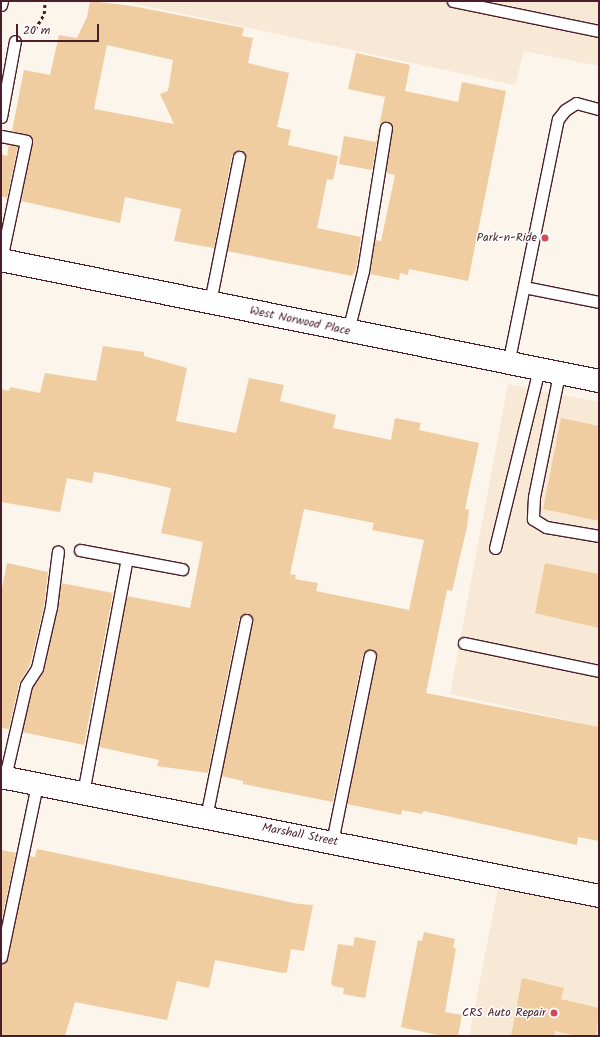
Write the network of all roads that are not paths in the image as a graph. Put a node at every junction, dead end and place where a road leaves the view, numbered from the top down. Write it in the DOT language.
graph roads {
  1 [pos="2,1"];
  2 [pos="453,1"];
  3 [pos="1,5"];
  4 [pos="599,31"];
  5 [pos="15,41"];
  6 [pos="599,109"];
  7 [pos="1,118"];
  8 [pos="386,128"];
  9 [pos="1,136"];
  10 [pos="239,157"];
  11 [pos="1,260"];
  12 [pos="524,287"];
  13 [pos="210,302"];
  14 [pos="599,302"];
  15 [pos="348,331"];
  16 [pos="508,364"];
  17 [pos="549,371"];
  18 [pos="599,382"];
  19 [pos="599,536"];
  20 [pos="495,548"];
  21 [pos="80,550"];
  22 [pos="58,551"];
  23 [pos="127,559"];
  24 [pos="182,569"];
  25 [pos="246,620"];
  26 [pos="464,643"];
  27 [pos="370,656"];
  28 [pos="599,671"];
  29 [pos="3,777"];
  30 [pos="37,784"];
  31 [pos="83,793"];
  32 [pos="206,817"];
  33 [pos="332,842"];
  34 [pos="599,896"];
  35 [pos="1,957"];
  1 -- 3 [label="lane"];
  2 -- 4 [label="lane"];
  5 -- 7 [label="lane"];
  6 -- 12 [label="lane"];
  8 -- 15 [label="lane"];
  9 -- 11 [label="lane"];
  10 -- 13 [label="lane"];
  11 -- 13 [label="street, West Norwood Place"];
  12 -- 14 [label="lane"];
  12 -- 16 [label="lane"];
  13 -- 15 [label="street, West Norwood Place"];
  15 -- 16 [label="street, West Norwood Place"];
  16 -- 17 [label="street, West Norwood Place"];
  17 -- 18 [label="street, West Norwood Place"];
  17 -- 19 [label="lane"];
  17 -- 20 [label="lane"];
  21 -- 23 [label="lane"];
  22 -- 29 [label="lane"];
  23 -- 24 [label="lane"];
  23 -- 31 [label="lane"];
  25 -- 32 [label="lane"];
  26 -- 28 [label="lane"];
  27 -- 33 [label="lane"];
  29 -- 30 [label="street, Marshall Street"];
  30 -- 31 [label="street, Marshall Street"];
  30 -- 35 [label="lane"];
  31 -- 32 [label="street, Marshall Street"];
  32 -- 33 [label="street, Marshall Street"];
  33 -- 34 [label="street, Marshall Street"];
}
